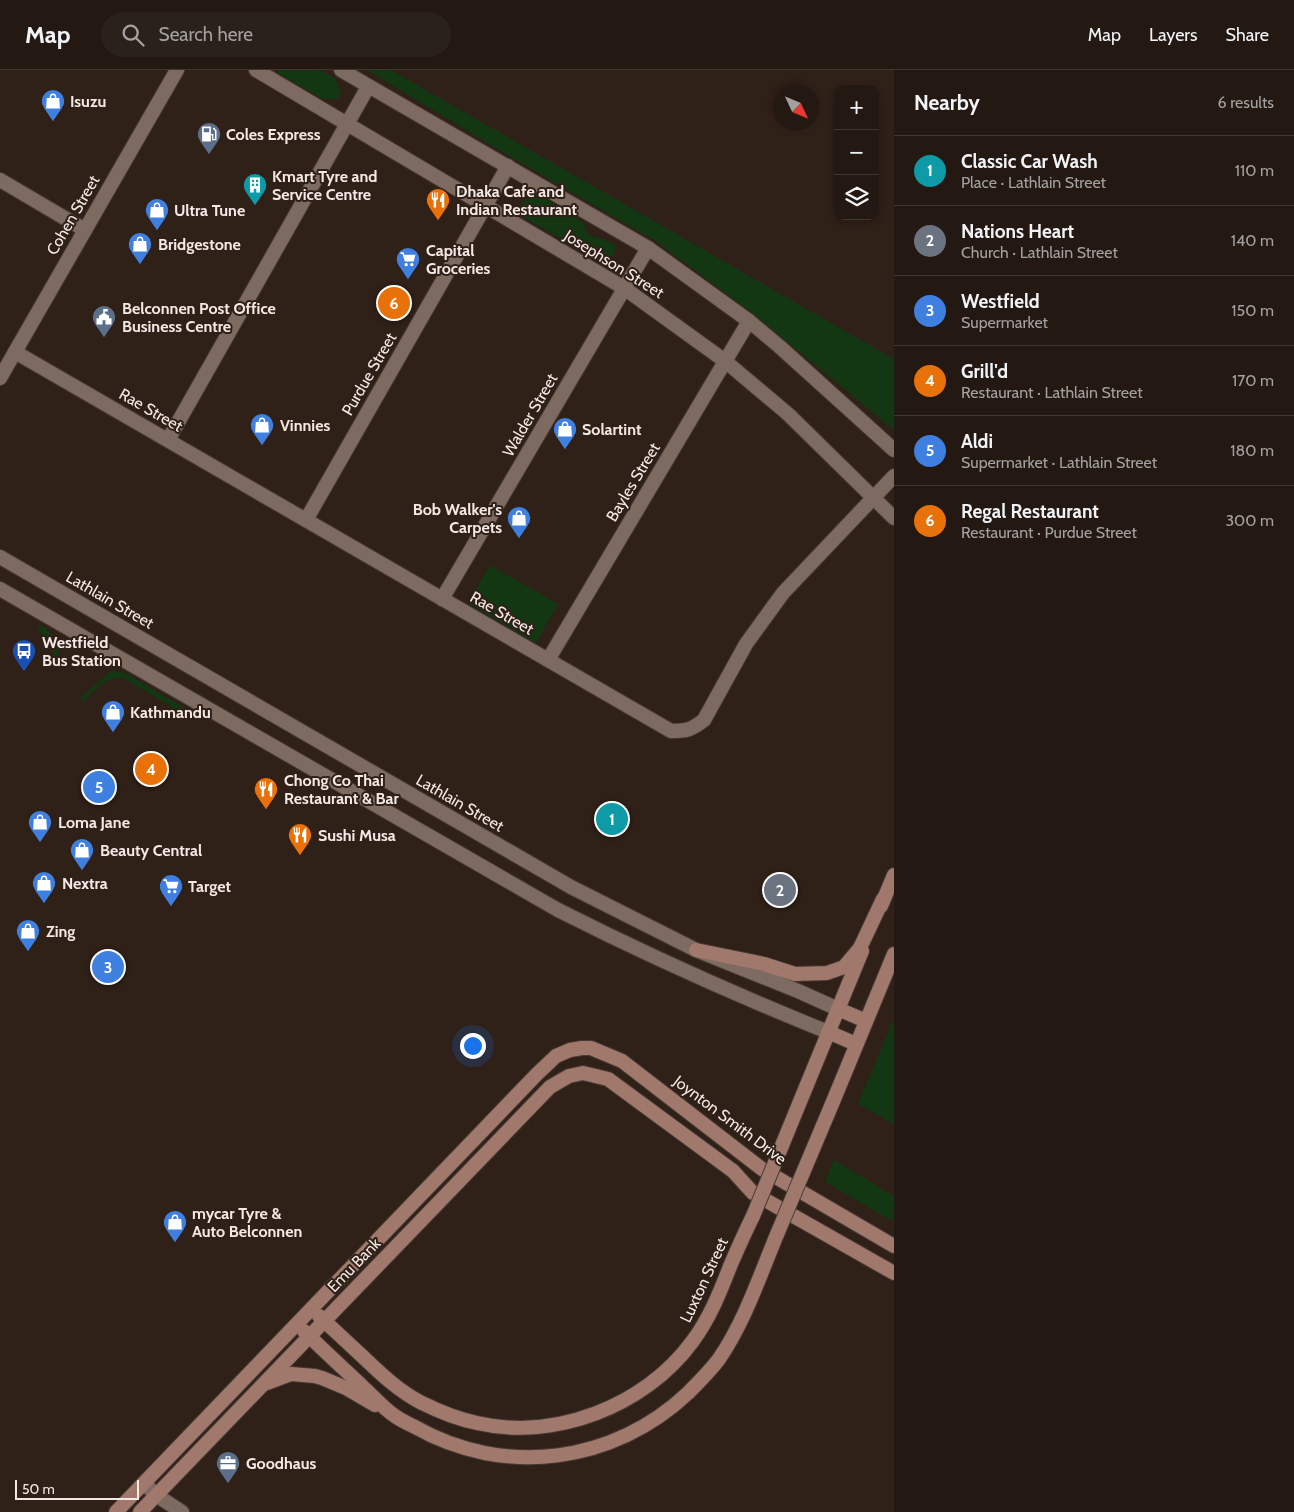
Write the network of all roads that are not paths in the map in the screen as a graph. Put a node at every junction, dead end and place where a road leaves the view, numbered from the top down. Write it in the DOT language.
graph roads {
  1 [pos="177,70"];
  2 [pos="256,70"];
  3 [pos="341,70"];
  4 [pos="368,87"];
  5 [pos="347,124"];
  6 [pos="508,166"];
  7 [pos="0,180"];
  8 [pos="486,206"];
  9 [pos="85,230"];
  10 [pos="648,248"];
  11 [pos="624,288"];
  12 [pos="749,321"];
  13 [pos="15,352"];
  14 [pos="725,361"];
  15 [pos="0,378"];
  16 [pos="168,440"];
  17 [pos="894,450"];
  18 [pos="894,476"];
  19 [pos="873,498"];
  20 [pos="894,518"];
  21 [pos="306,520"];
  22 [pos="0,557"];
  23 [pos="0,589"];
  24 [pos="442,599"];
  25 [pos="548,660"];
  26 [pos="894,875"];
  27 [pos="884,900"];
  28 [pos="696,950"];
  29 [pos="894,954"];
  30 [pos="838,1009"];
  31 [pos="866,1021"];
  32 [pos="828,1032"];
  33 [pos="856,1044"];
  34 [pos="570,1050"];
  35 [pos="894,1246"];
  36 [pos="894,1273"];
  37 [pos="311,1308"];
  38 [pos="325,1321"];
  39 [pos="296,1324"];
  40 [pos="309,1337"];
  41 [pos="263,1385"];
  42 [pos="395,1416"];
  43 [pos="144,1483"];
  44 [pos="156,1495"];
  45 [pos="131,1497"];
  46 [pos="144,1511"];
  47 [pos="116,1512"];
  48 [pos="182,1512"];
  1 -- 9 [label="street, Cohen Street"];
  2 -- 5 [label="street, Josephson Street"];
  3 -- 4 [label="street, Josephson Street"];
  4 -- 5 [label="street"];
  4 -- 6 [label="street, Josephson Street"];
  5 -- 8 [label="street, Josephson Street"];
  5 -- 16 [label="street"];
  6 -- 8 [label="street, Purdue Street"];
  6 -- 10 [label="street, Josephson Street"];
  7 -- 9 [label="street"];
  8 -- 11 [label="street, Josephson Street"];
  8 -- 21 [label="street, Purdue Street"];
  9 -- 13 [label="street, Cohen Street"];
  10 -- 11 [label="street, Walder Street"];
  10 -- 12 [label="street, Josephson Street"];
  11 -- 14 [label="street, Josephson Street"];
  11 -- 24 [label="street, Walder Street"];
  12 -- 14 [label="street, Bayles Street"];
  12 -- 17 [label="street, Josephson Street"];
  13 -- 15 [label="street, Cohen Street"];
  13 -- 16 [label="street, Rae Street"];
  14 -- 19 [label="street, Josephson Street"];
  14 -- 25 [label="street, Bayles Street"];
  16 -- 21 [label="street, Rae Street"];
  18 -- 19 [label="street, Rae Street"];
  19 -- 20 [label="street, Josephson Street"];
  19 -- 25 [label="street, Rae Street"];
  21 -- 24 [label="street, Rae Street"];
  22 -- 28 [label="street, Lathlain Street"];
  23 -- 32 [label="street"];
  24 -- 25 [label="street, Rae Street"];
  26 -- 27 [label="main road, Luxton Street"];
  27 -- 28 [label="main road"];
  27 -- 30 [label="main road, Luxton Street"];
  28 -- 30 [label="street, Lathlain Street"];
  29 -- 31 [label="main road"];
  30 -- 31 [label="main road"];
  30 -- 32 [label="main road, Luxton Street"];
  31 -- 33 [label="main road"];
  32 -- 33 [label="main road"];
  32 -- 38 [label="main road, Luxton Street, bridge"];
  33 -- 42 [label="main road, bridge"];
  34 -- 35 [label="main road, Joynton Smith Drive"];
  34 -- 37 [label="main road, Emu Bank"];
  36 -- 38 [label="main road, Emu Bank"];
  37 -- 38 [label="main road, Luxton Street"];
  37 -- 39 [label="main road, Emu Bank"];
  38 -- 40 [label="main road, Emu Bank"];
  39 -- 40 [label="main road"];
  39 -- 43 [label="main road, Emu Bank"];
  40 -- 41 [label="main road, Emu Bank"];
  40 -- 42 [label="main road"];
  41 -- 42 [label="main road"];
  41 -- 44 [label="main road, Emu Bank"];
  43 -- 44 [label="street"];
  43 -- 45 [label="main road, Emu Bank"];
  44 -- 46 [label="main road, Emu Bank"];
  44 -- 48 [label="street"];
  45 -- 46 [label="street"];
  45 -- 47 [label="main road, Emu Bank"];
}
